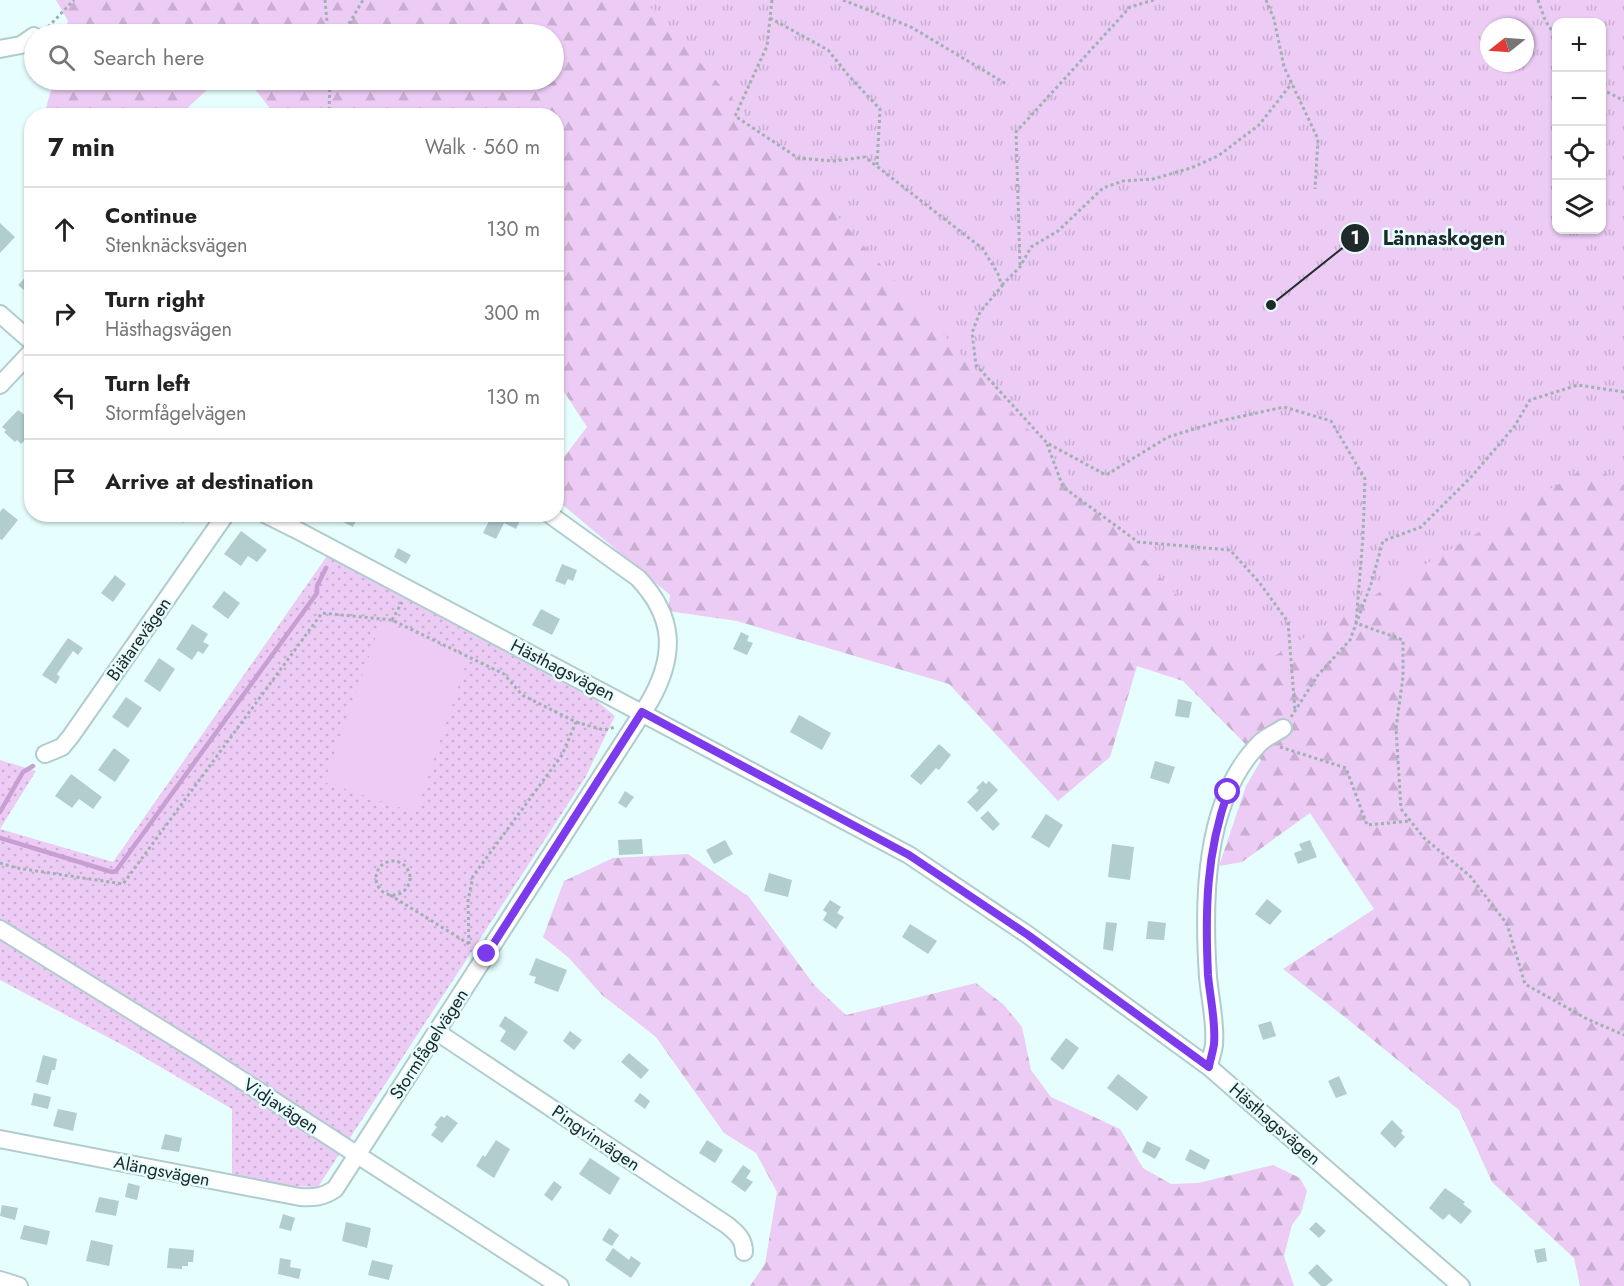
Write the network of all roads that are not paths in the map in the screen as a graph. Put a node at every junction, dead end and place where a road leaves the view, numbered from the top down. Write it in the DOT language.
graph roads {
  1 [pos="24,43"];
  2 [pos="0,49"];
  3 [pos="0,314"];
  4 [pos="24,335"];
  5 [pos="24,360"];
  6 [pos="0,385"];
  7 [pos="220,522"];
  8 [pos="281,522"];
  9 [pos="560,522"];
  10 [pos="642,712"];
  11 [pos="1283,728"];
  12 [pos="45,754"];
  13 [pos="0,929"];
  14 [pos="436,1032"];
  15 [pos="1209,1067"];
  16 [pos="0,1139"];
  17 [pos="356,1155"];
  18 [pos="325,1196"];
  19 [pos="744,1252"];
  20 [pos="0,1280"];
  21 [pos="19,1286"];
  22 [pos="560,1286"];
  23 [pos="1461,1286"];
  1 -- 2 [label="street"];
  3 -- 4 [label="street"];
  5 -- 6 [label="street"];
  7 -- 12 [label="street, Biätarevägen"];
  8 -- 10 [label="street, Hästhagsvägen"];
  9 -- 10 [label="street, Stormfågelvägen"];
  10 -- 14 [label="street, Stormfågelvägen"];
  10 -- 15 [label="street, Hästhagsvägen"];
  11 -- 15 [label="street"];
  13 -- 17 [label="street, Vidjavägen"];
  14 -- 17 [label="street, Stormfågelvägen"];
  14 -- 19 [label="street, Pingvinvägen"];
  15 -- 23 [label="street, Hästhagsvägen"];
  16 -- 18 [label="street, Alängsvägen"];
  17 -- 18 [label="street, Stormfågelvägen"];
  17 -- 22 [label="street, Vidjavägen"];
  20 -- 21 [label="street"];
}
